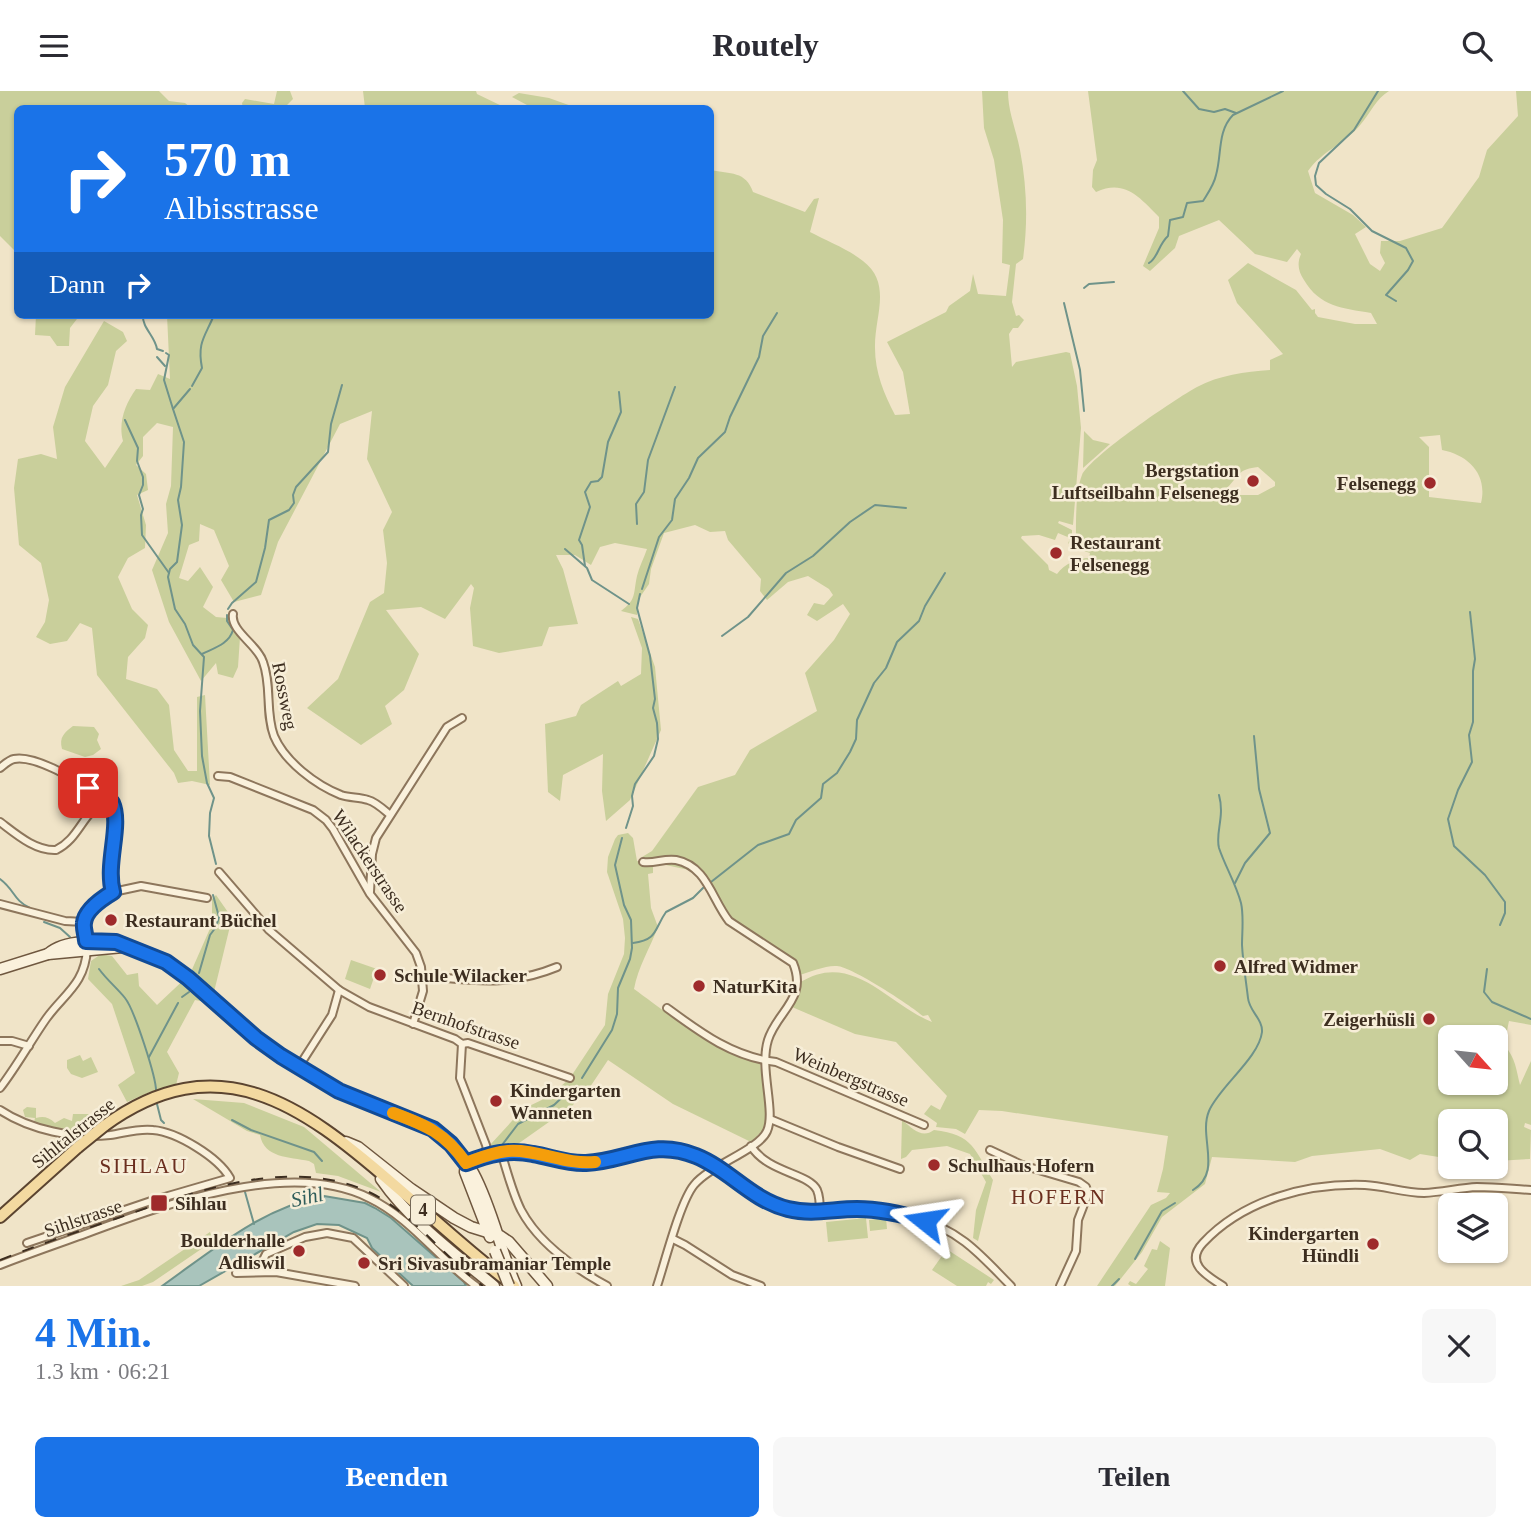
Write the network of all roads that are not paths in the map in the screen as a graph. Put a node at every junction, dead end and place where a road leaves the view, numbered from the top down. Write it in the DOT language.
graph roads {
  1 [pos="233,614"];
  2 [pos="462,718"];
  3 [pos="0,768"];
  4 [pos="218,776"];
  5 [pos="107,799"];
  6 [pos="390,814"];
  7 [pos="0,822"];
  8 [pos="643,862"];
  9 [pos="219,872"];
  10 [pos="113,892"];
  11 [pos="370,894"];
  12 [pos="207,898"];
  13 [pos="0,904"];
  14 [pos="84,922"];
  15 [pos="86,945"];
  16 [pos="557,967"];
  17 [pos="0,969"];
  18 [pos="423,977"];
  19 [pos="340,990"];
  20 [pos="667,1008"];
  21 [pos="413,1024"];
  22 [pos="0,1041"];
  23 [pos="463,1045"];
  24 [pos="29,1046"];
  25 [pos="764,1061"];
  26 [pos="298,1067"];
  27 [pos="570,1078"];
  28 [pos="0,1088"];
  29 [pos="0,1110"];
  30 [pos="770,1119"];
  31 [pos="924,1125"];
  32 [pos="333,1135"];
  33 [pos="344,1141"];
  34 [pos="751,1146"];
  35 [pos="990,1150"];
  36 [pos="501,1152"];
  37 [pos="488,1155"];
  38 [pos="466,1163"];
  39 [pos="715,1167"];
  40 [pos="900,1169"];
  41 [pos="381,1179"];
  42 [pos="1531,1190"];
  43 [pos="820,1213"];
  44 [pos="0,1217"];
  45 [pos="492,1233"];
  46 [pos="673,1240"];
  47 [pos="27,1243"];
  48 [pos="0,1265"];
  49 [pos="264,1271"];
  50 [pos="236,1273"];
  51 [pos="511,1284"];
  52 [pos="355,1286"];
  53 [pos="404,1286"];
  54 [pos="475,1286"];
  55 [pos="494,1286"];
  56 [pos="547,1286"];
  57 [pos="607,1286"];
  58 [pos="657,1286"];
  59 [pos="761,1286"];
  60 [pos="1011,1286"];
  61 [pos="1060,1286"];
  62 [pos="1223,1286"];
  1 -- 6 [label="street, Rossweg"];
  2 -- 6 [label="street"];
  3 -- 5 [label="street"];
  4 -- 11 [label="street, Wilackerstrasse"];
  5 -- 7 [label="street"];
  5 -- 10 [label="street"];
  6 -- 11 [label="street"];
  8 -- 25 [label="street"];
  9 -- 19 [label="street, Bernhofstrasse"];
  10 -- 12 [label="street"];
  10 -- 14 [label="street"];
  11 -- 18 [label="street, Wilackerstrasse"];
  13 -- 14 [label="street"];
  14 -- 15 [label="street"];
  15 -- 17 [label="main road"];
  15 -- 24 [label="street"];
  15 -- 26 [label="main road"];
  16 -- 18 [label="street"];
  18 -- 21 [label="street"];
  19 -- 21 [label="street, Bernhofstrasse"];
  19 -- 26 [label="street"];
  20 -- 25 [label="street, Weinbergstrasse"];
  21 -- 23 [label="street, Bernhofstrasse"];
  22 -- 24 [label="street"];
  23 -- 27 [label="street, Bernhofstrasse"];
  23 -- 37 [label="street"];
  24 -- 28 [label="street"];
  25 -- 30 [label="street"];
  25 -- 31 [label="street, Weinbergstrasse"];
  26 -- 38 [label="main road"];
  29 -- 47 [label="street"];
  30 -- 34 [label="street"];
  30 -- 40 [label="street"];
  32 -- 33 [label="main road, Sihltalstrasse / 4"];
  32 -- 41 [label="main road, Sihltalstrasse / 4"];
  32 -- 44 [label="main road, Sihltalstrasse / 4, bridge"];
  33 -- 45 [label="main road"];
  33 -- 51 [label="main road, Sihltalstrasse / 4"];
  34 -- 39 [label="street"];
  34 -- 43 [label="street"];
  35 -- 61 [label="street"];
  36 -- 37 [label="street"];
  36 -- 39 [label="street"];
  36 -- 57 [label="street"];
  37 -- 38 [label="street"];
  38 -- 45 [label="main road"];
  39 -- 43 [label="street"];
  39 -- 46 [label="street"];
  41 -- 51 [label="main road, Sihltalstrasse / 4"];
  41 -- 55 [label="main road"];
  42 -- 62 [label="street"];
  43 -- 60 [label="street"];
  45 -- 51 [label="main road"];
  45 -- 51 [label="main road, bridge"];
  45 -- 56 [label="main road"];
  46 -- 58 [label="street"];
  46 -- 59 [label="street"];
  48 -- 54 [label="street, Sihlstrasse"];
  49 -- 50 [label="street"];
  49 -- 52 [label="street"];
  49 -- 53 [label="street"];
}
